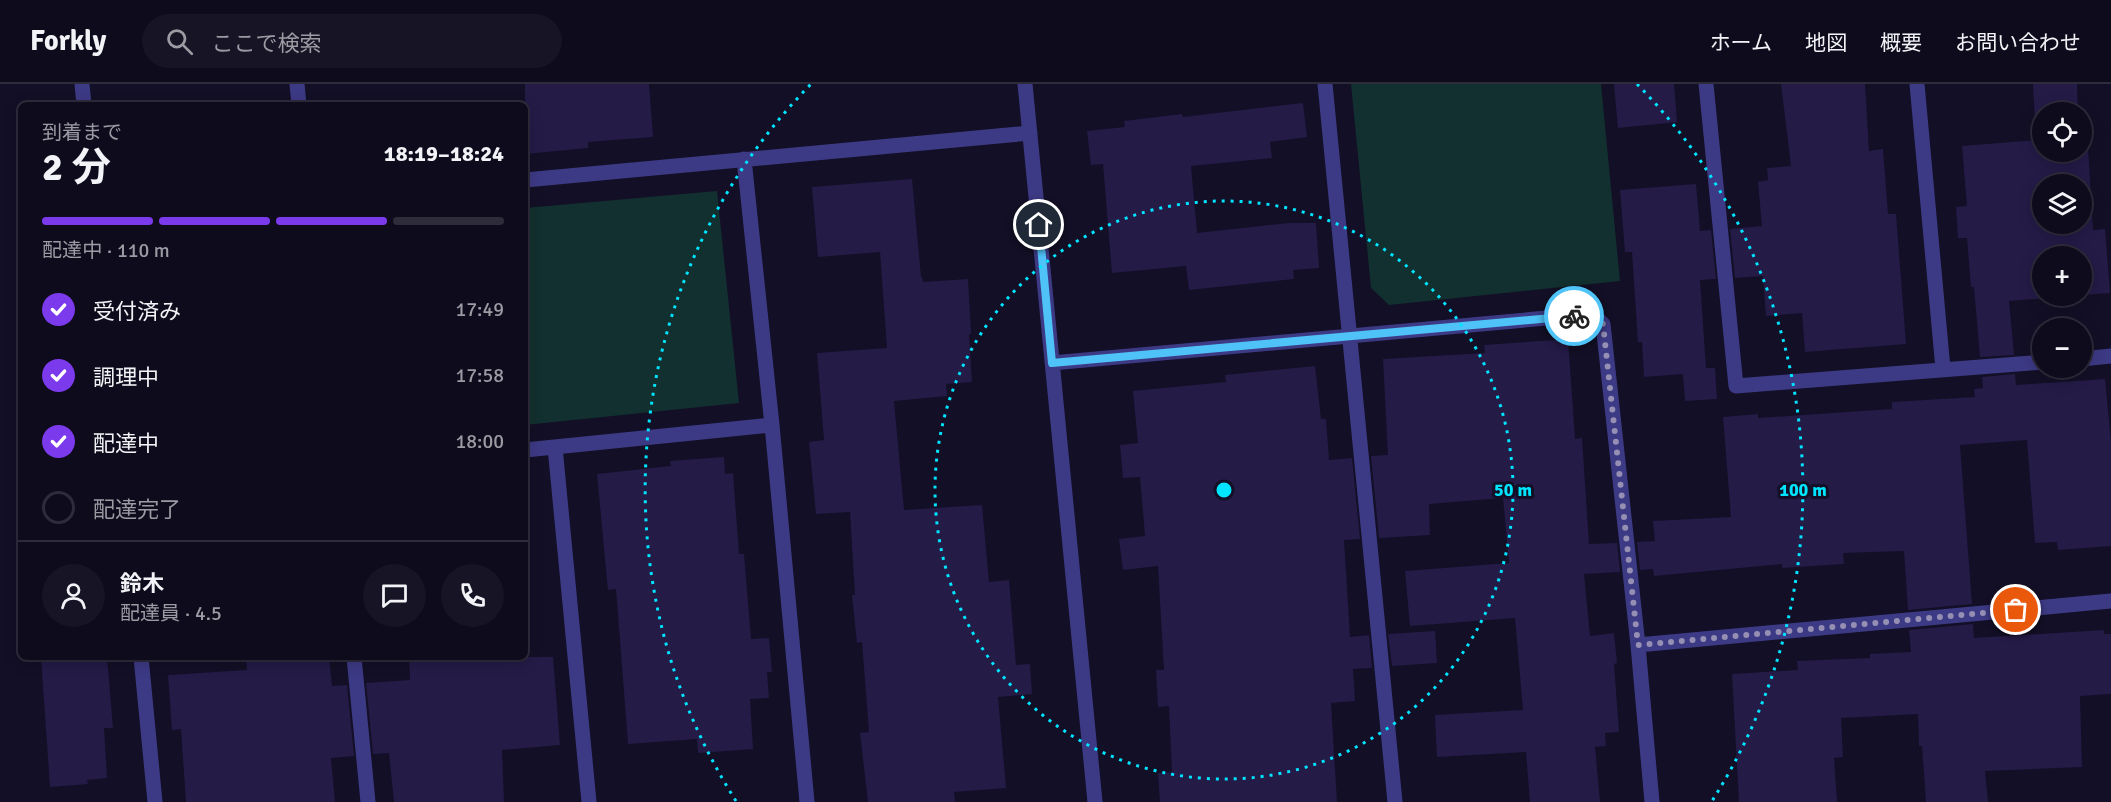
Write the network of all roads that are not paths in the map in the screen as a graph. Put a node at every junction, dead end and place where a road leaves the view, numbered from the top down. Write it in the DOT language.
graph roads {
  1 [pos="82,84"];
  2 [pos="297,84"];
  3 [pos="1025,84"];
  4 [pos="1325,84"];
  5 [pos="1706,84"];
  6 [pos="1917,84"];
  7 [pos="84,102"];
  8 [pos="299,102"];
  9 [pos="1030,133"];
  10 [pos="744,159"];
  11 [pos="528,180"];
  12 [pos="1351,335"];
  13 [pos="2111,356"];
  14 [pos="2092,358"];
  15 [pos="1052,363"];
  16 [pos="2032,363"];
  17 [pos="1943,369"];
  18 [pos="771,425"];
  19 [pos="555,447"];
  20 [pos="528,450"];
  21 [pos="2111,601"];
  22 [pos="1638,645"];
  23 [pos="141,660"];
  24 [pos="354,660"];
  25 [pos="155,802"];
  26 [pos="368,802"];
  27 [pos="589,802"];
  28 [pos="807,802"];
  29 [pos="1095,802"];
  30 [pos="1395,802"];
  31 [pos="1652,802"];
  1 -- 7 [label="street"];
  2 -- 8 [label="street"];
  3 -- 9 [label="street"];
  4 -- 12 [label="street"];
  5 -- 17 [label="street"];
  6 -- 17 [label="street"];
  9 -- 10 [label="street"];
  9 -- 15 [label="street"];
  10 -- 11 [label="street"];
  10 -- 18 [label="street"];
  12 -- 15 [label="street"];
  12 -- 22 [label="street"];
  12 -- 30 [label="street"];
  13 -- 14 [label="street"];
  15 -- 29 [label="street"];
  16 -- 17 [label="street"];
  18 -- 19 [label="street"];
  18 -- 28 [label="street"];
  19 -- 20 [label="street"];
  19 -- 27 [label="street"];
  21 -- 22 [label="street"];
  22 -- 31 [label="street"];
  23 -- 25 [label="street"];
  24 -- 26 [label="street"];
}
